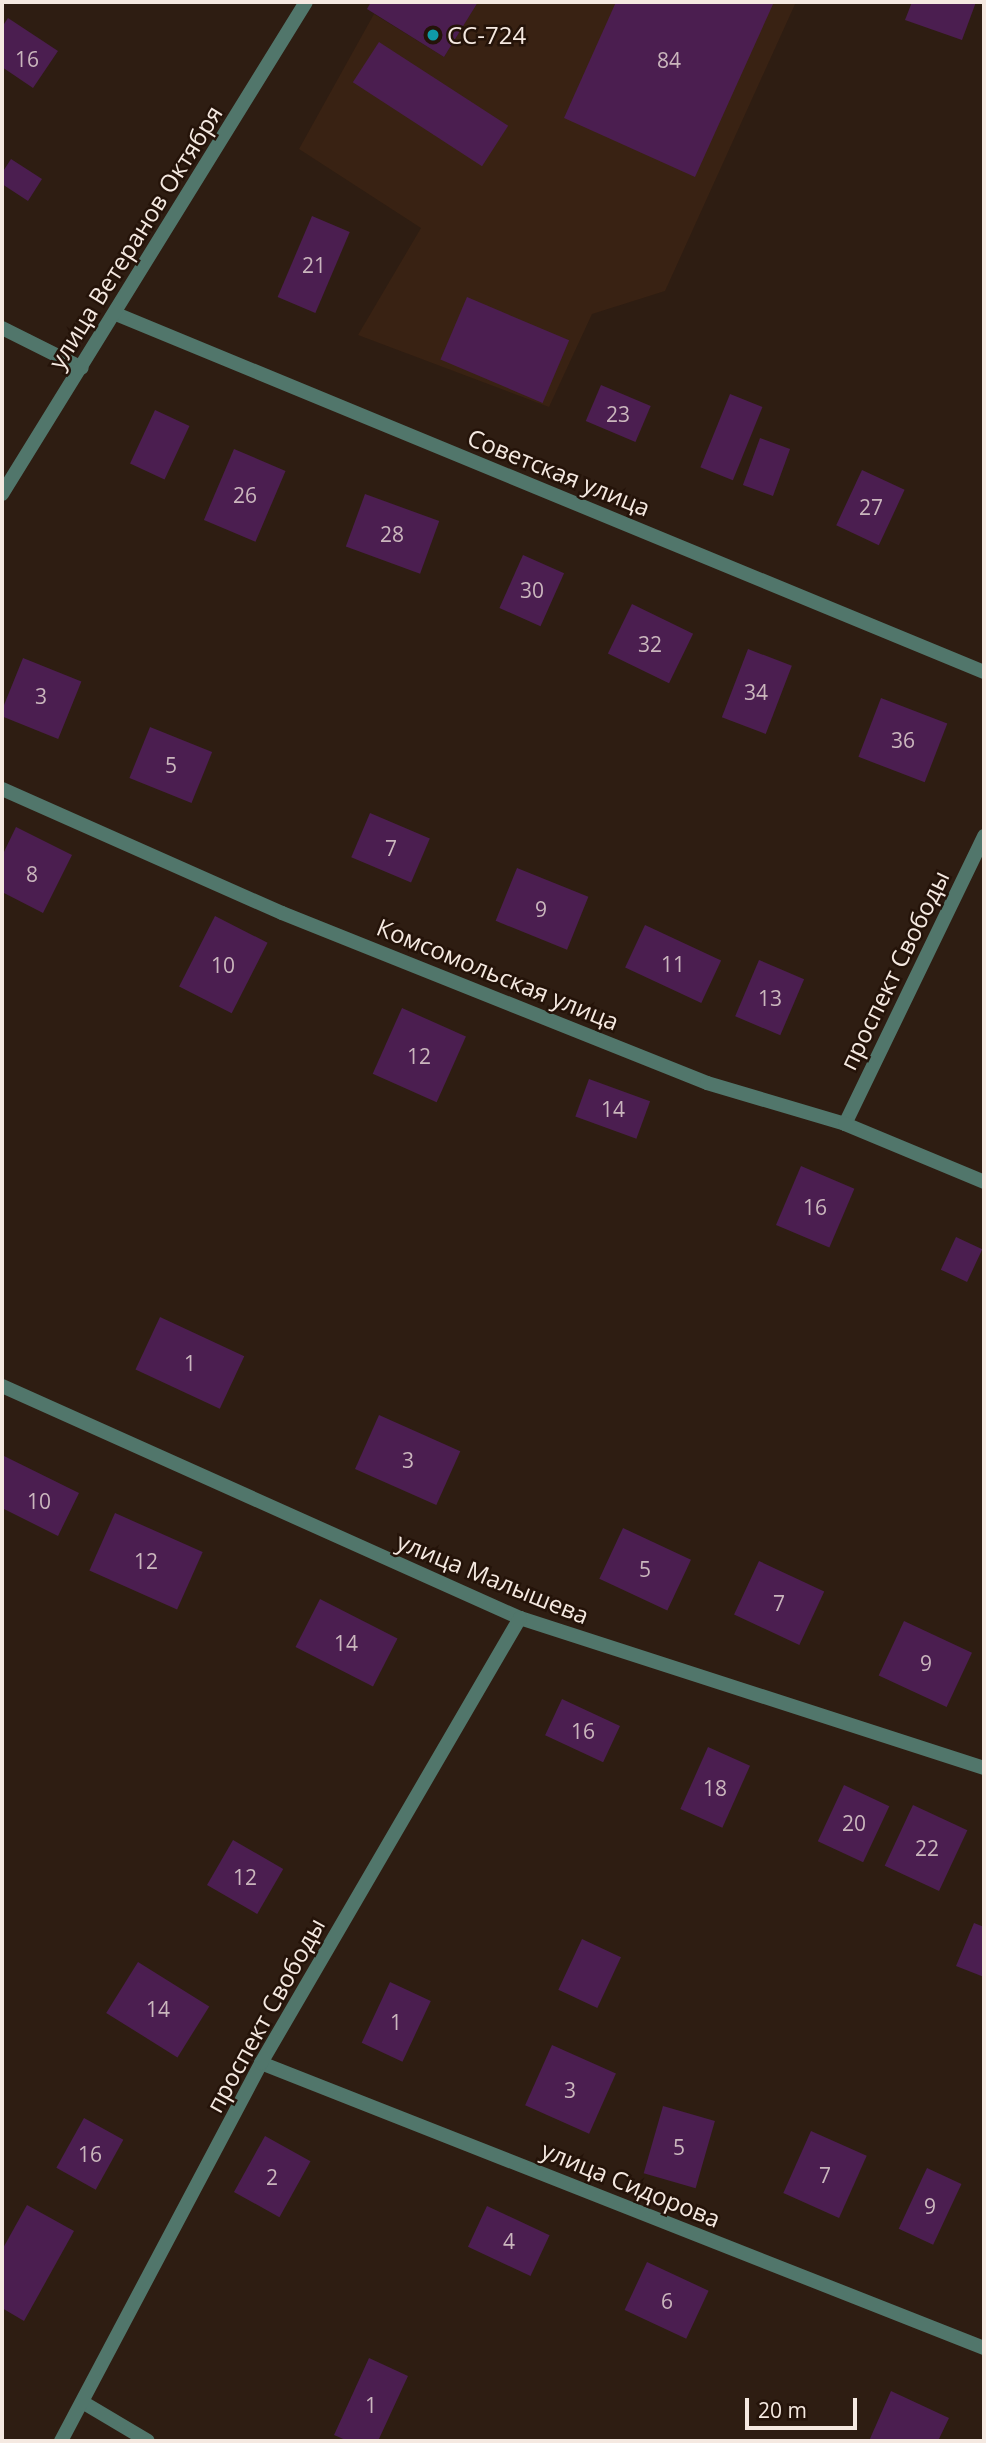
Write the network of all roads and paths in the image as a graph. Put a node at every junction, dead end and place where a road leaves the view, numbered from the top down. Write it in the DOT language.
graph roads {
  1 [pos="306,2"];
  2 [pos="116,314"];
  3 [pos="2,328"];
  4 [pos="82,368"];
  5 [pos="2,494"];
  6 [pos="984,671"];
  7 [pos="2,789"];
  8 [pos="984,836"];
  9 [pos="845,1124"];
  10 [pos="984,1182"];
  11 [pos="2,1386"];
  12 [pos="520,1618"];
  13 [pos="984,1768"];
  14 [pos="261,2063"];
  15 [pos="984,2348"];
  16 [pos="84,2403"];
  17 [pos="61,2441"];
  18 [pos="148,2441"];
  1 -- 2 [label="street, улица Ветеранов Октября"];
  2 -- 4 [label="street, улица Ветеранов Октября"];
  2 -- 6 [label="street, Советская улица"];
  3 -- 4 [label="street"];
  4 -- 5 [label="street, улица Ветеранов Октября"];
  7 -- 9 [label="street, Комсомольская улица"];
  8 -- 9 [label="street, проспект Свободы"];
  9 -- 10 [label="street, Комсомольская улица"];
  11 -- 12 [label="street, улица Малышева"];
  12 -- 13 [label="street, улица Малышева"];
  12 -- 14 [label="street, проспект Свободы"];
  14 -- 15 [label="street, улица Сидорова"];
  14 -- 16 [label="street, проспект Свободы"];
  16 -- 17 [label="street, проспект Свободы"];
  16 -- 18 [label="street"];
}
